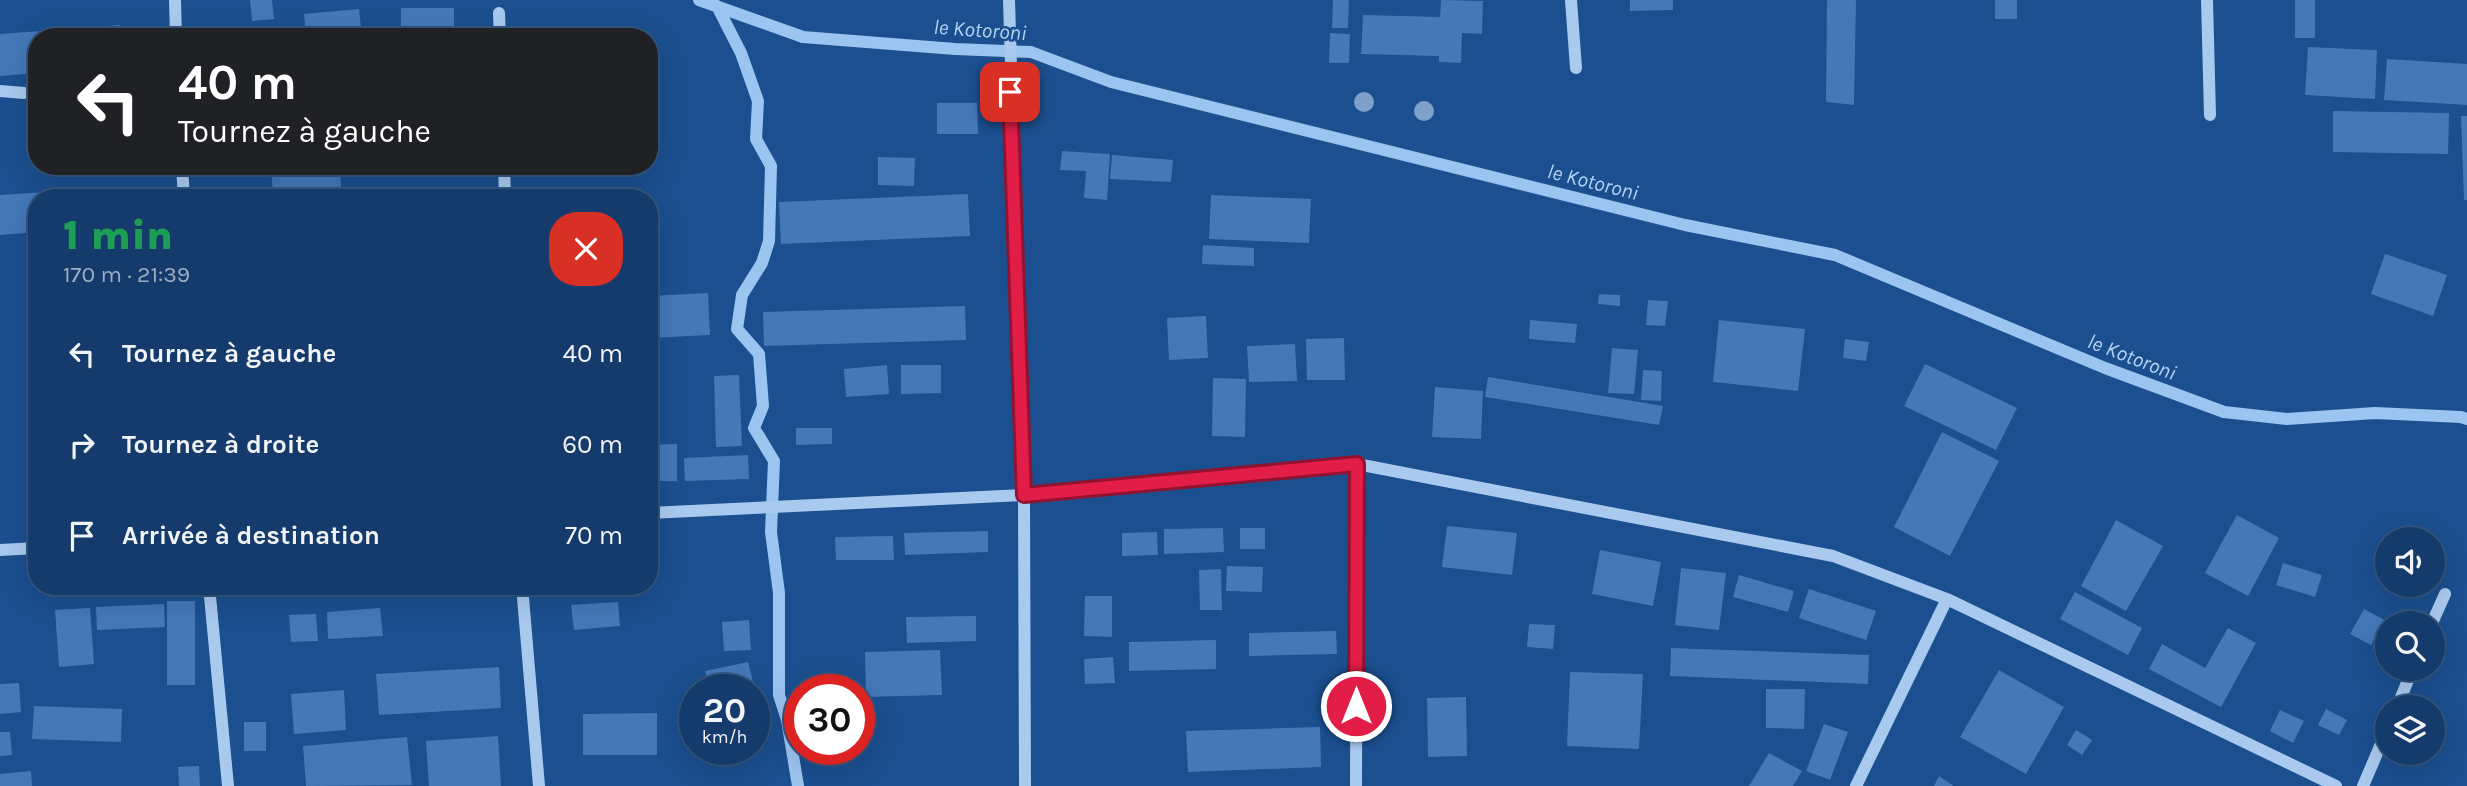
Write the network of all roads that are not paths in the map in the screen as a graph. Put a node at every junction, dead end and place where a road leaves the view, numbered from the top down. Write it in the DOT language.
graph roads {
  1 [pos="176,0"];
  2 [pos="1571,0"];
  3 [pos="2207,0"];
  4 [pos="1009,3"];
  5 [pos="499,13"];
  6 [pos="176,28"];
  7 [pos="500,28"];
  8 [pos="1576,68"];
  9 [pos="0,91"];
  10 [pos="24,93"];
  11 [pos="2210,115"];
  12 [pos="1357,464"];
  13 [pos="1024,495"];
  14 [pos="658,513"];
  15 [pos="28,548"];
  16 [pos="0,550"];
  17 [pos="210,595"];
  18 [pos="523,595"];
  19 [pos="1947,599"];
  20 [pos="2375,758"];
  21 [pos="228,786"];
  22 [pos="539,786"];
  23 [pos="1025,786"];
  24 [pos="1356,786"];
  25 [pos="1856,786"];
  26 [pos="2336,786"];
  27 [pos="2363,786"];
  1 -- 6 [label="street"];
  2 -- 8 [label="street"];
  3 -- 11 [label="street"];
  4 -- 13 [label="street"];
  5 -- 7 [label="street"];
  9 -- 10 [label="street"];
  12 -- 13 [label="street"];
  12 -- 19 [label="street"];
  12 -- 24 [label="street"];
  13 -- 14 [label="street"];
  13 -- 23 [label="street"];
  15 -- 16 [label="street"];
  17 -- 21 [label="street"];
  18 -- 22 [label="street"];
  19 -- 25 [label="street"];
  19 -- 26 [label="street"];
  20 -- 27 [label="street"];
}
